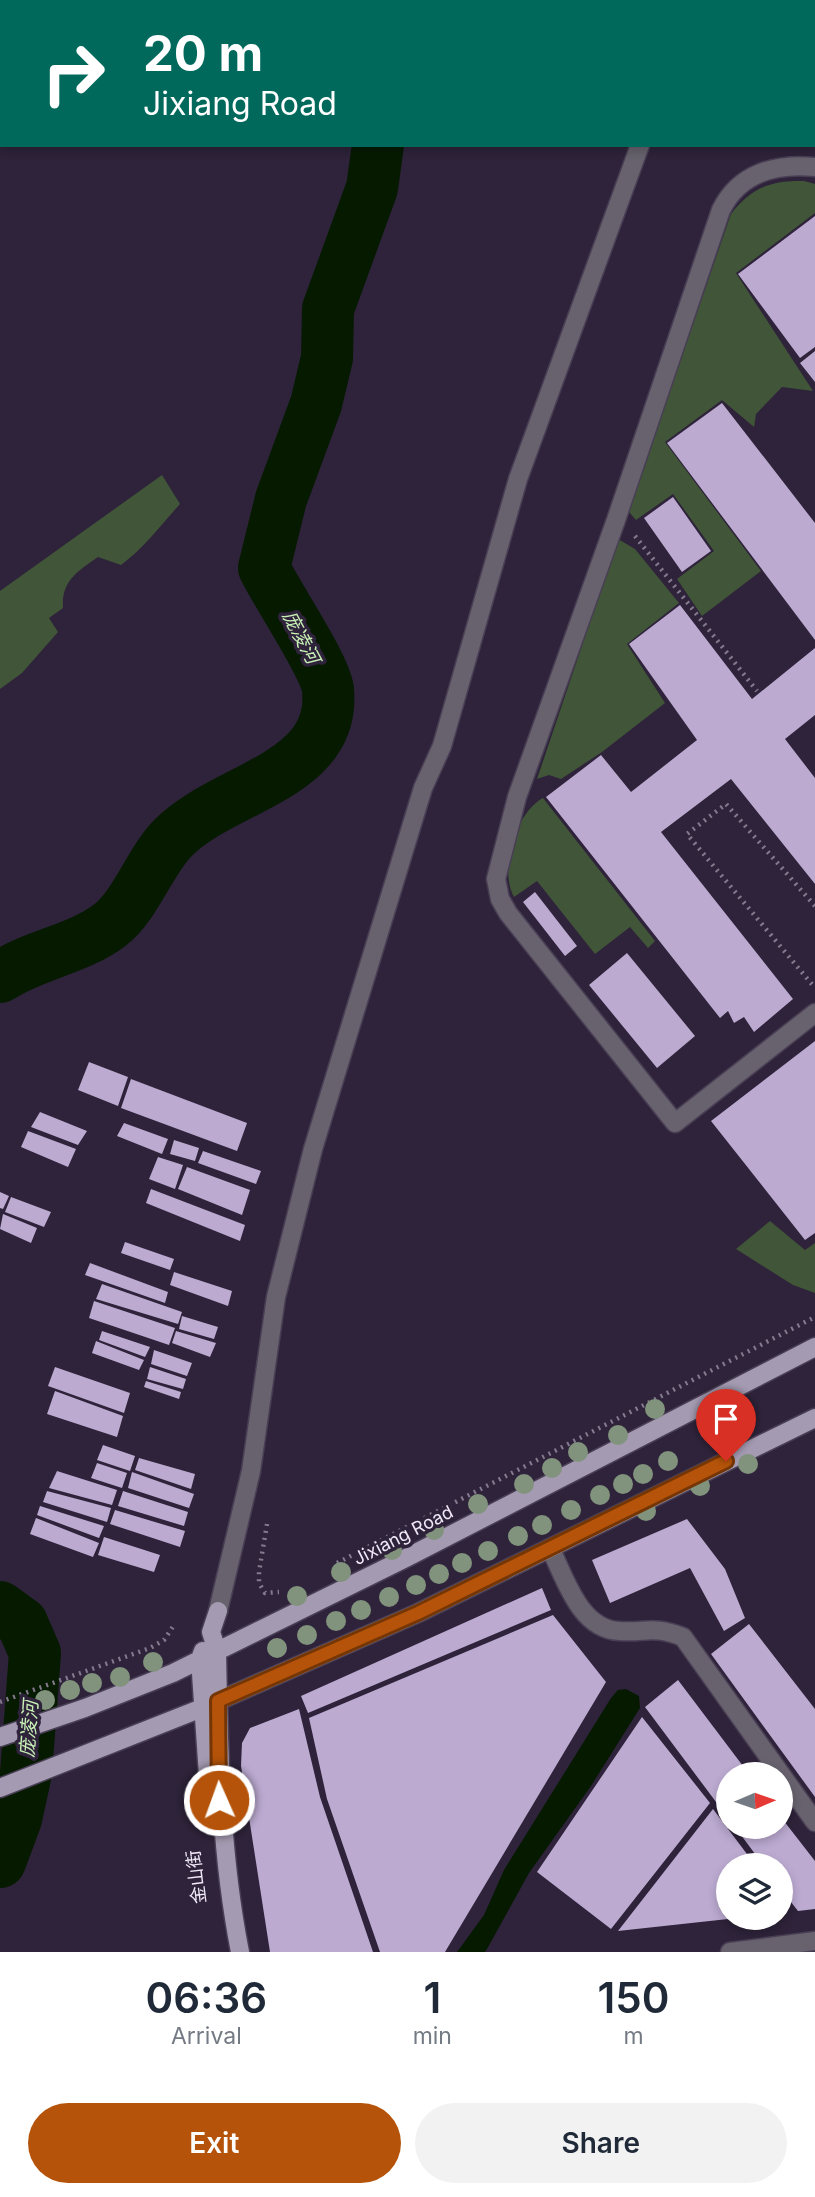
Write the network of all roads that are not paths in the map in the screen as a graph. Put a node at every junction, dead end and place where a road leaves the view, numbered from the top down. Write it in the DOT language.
graph roads {
  1 [pos="639,147"];
  2 [pos="815,167"];
  3 [pos="815,1013"];
  4 [pos="815,1347"];
  5 [pos="815,1418"];
  6 [pos="550,1548"];
  7 [pos="218,1611"];
  8 [pos="211,1632"];
  9 [pos="217,1651"];
  10 [pos="200,1659"];
  11 [pos="210,1704"];
  12 [pos="0,1737"];
  13 [pos="0,1788"];
  14 [pos="815,1822"];
  15 [pos="815,1941"];
  16 [pos="229,1952"];
  17 [pos="240,1952"];
  18 [pos="730,1952"];
  1 -- 7 [label="street"];
  2 -- 3 [label="street"];
  4 -- 9 [label="main road, Jixiang Road"];
  5 -- 6 [label="main road"];
  6 -- 11 [label="main road"];
  6 -- 14 [label="street"];
  7 -- 8 [label="main road, 金山街"];
  8 -- 9 [label="main road, 金山街"];
  8 -- 10 [label="main road, 金山街"];
  9 -- 10 [label="main road, Jixiang Road"];
  9 -- 11 [label="main road, 金山街"];
  10 -- 11 [label="main road, 金山街"];
  10 -- 12 [label="main road, Jixiang Road"];
  11 -- 13 [label="main road"];
  11 -- 16 [label="main road, 金山街"];
  11 -- 17 [label="main road, 金山街"];
  15 -- 18 [label="street"];
}
